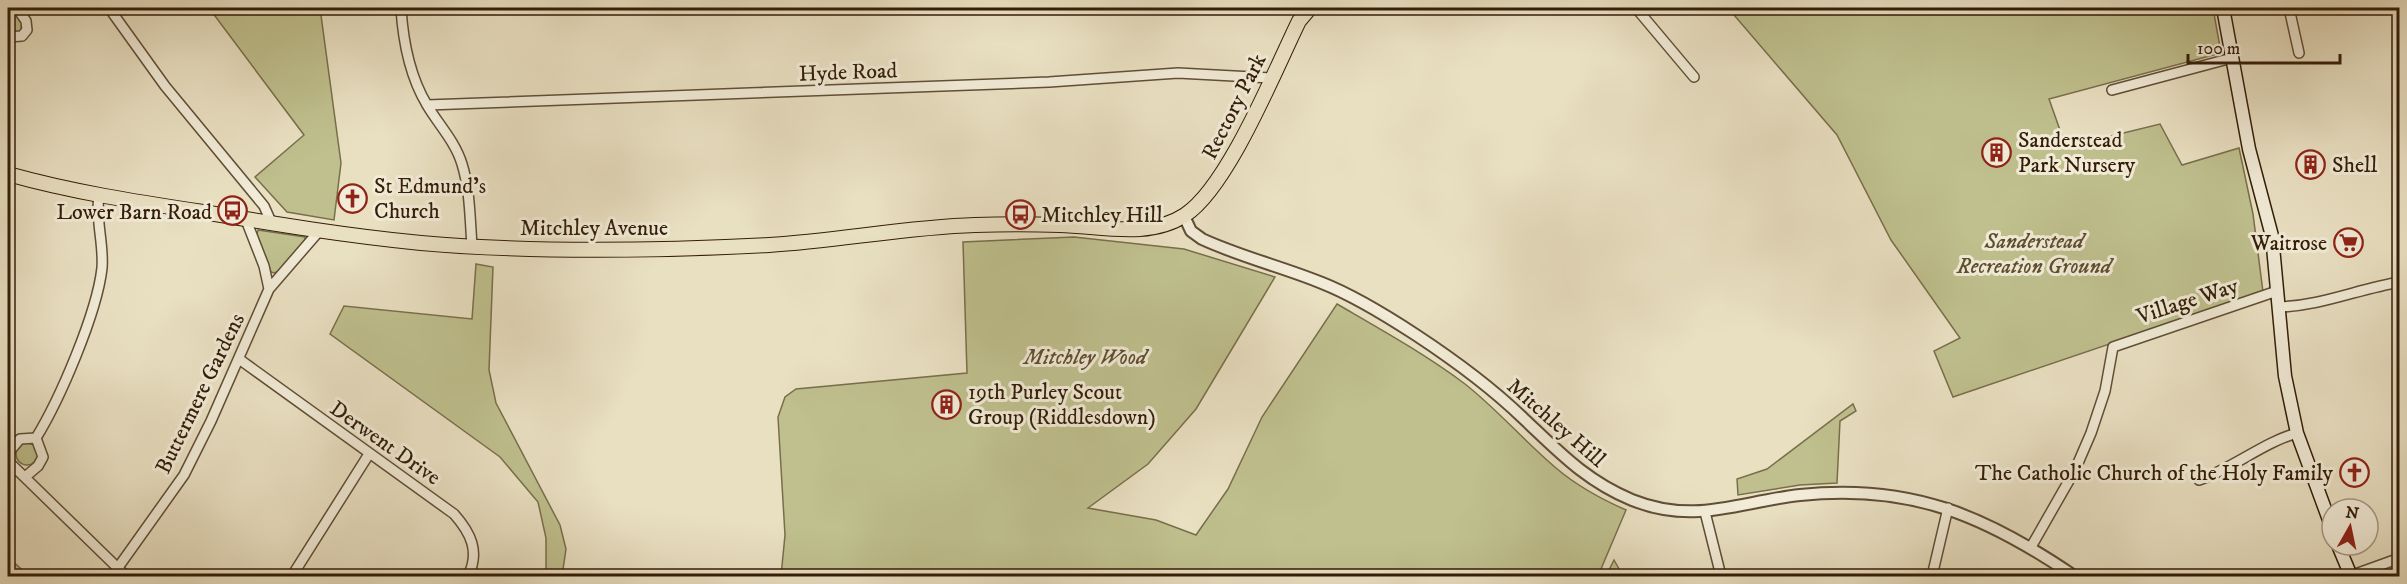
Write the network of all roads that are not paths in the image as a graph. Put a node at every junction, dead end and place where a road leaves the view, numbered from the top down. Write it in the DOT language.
graph roads {
  1 [pos="17,8"];
  2 [pos="109,8"];
  3 [pos="401,8"];
  4 [pos="1310,8"];
  5 [pos="1636,8"];
  6 [pos="2223,8"];
  7 [pos="2289,8"];
  8 [pos="8,37"];
  9 [pos="2298,54"];
  10 [pos="2232,58"];
  11 [pos="1694,77"];
  12 [pos="1271,78"];
  13 [pos="2112,90"];
  14 [pos="427,105"];
  15 [pos="8,174"];
  16 [pos="99,195"];
  17 [pos="1184,216"];
  18 [pos="246,220"];
  19 [pos="272,224"];
  20 [pos="320,231"];
  21 [pos="472,246"];
  22 [pos="2400,282"];
  23 [pos="269,289"];
  24 [pos="2277,291"];
  25 [pos="2278,308"];
  26 [pos="239,359"];
  27 [pos="2297,433"];
  28 [pos="36,438"];
  29 [pos="8,453"];
  30 [pos="369,454"];
  31 [pos="8,461"];
  32 [pos="25,477"];
  33 [pos="2199,480"];
  34 [pos="2321,497"];
  35 [pos="1948,507"];
  36 [pos="1705,512"];
  37 [pos="2031,547"];
  38 [pos="2343,557"];
  39 [pos="2400,558"];
  40 [pos="117,568"];
  41 [pos="126,576"];
  42 [pos="292,576"];
  43 [pos="468,576"];
  44 [pos="1721,576"];
  45 [pos="1932,576"];
  46 [pos="2074,576"];
  47 [pos="2350,576"];
  1 -- 8 [label="street"];
  2 -- 19 [label="street"];
  3 -- 14 [label="street"];
  4 -- 12 [label="main road, Rectory Park"];
  5 -- 11 [label="street"];
  6 -- 10 [label="main road"];
  7 -- 9 [label="street"];
  10 -- 13 [label="street"];
  10 -- 24 [label="main road"];
  12 -- 14 [label="street, Hyde Road"];
  12 -- 17 [label="main road, Rectory Park"];
  14 -- 21 [label="street"];
  15 -- 16 [label="main road, Mitchley Avenue"];
  16 -- 18 [label="main road, Mitchley Avenue"];
  16 -- 28 [label="street"];
  17 -- 21 [label="main road, Mitchley Avenue"];
  17 -- 36 [label="street, Mitchley Hill"];
  18 -- 19 [label="main road, Mitchley Avenue"];
  18 -- 23 [label="street"];
  19 -- 20 [label="main road, Mitchley Avenue"];
  20 -- 21 [label="main road, Mitchley Avenue"];
  20 -- 23 [label="street, Buttermere Gardens"];
  22 -- 25 [label="street"];
  23 -- 26 [label="street, Buttermere Gardens"];
  24 -- 25 [label="main road"];
  24 -- 37 [label="street, Village Way"];
  25 -- 27 [label="main road"];
  26 -- 30 [label="street, Derwent Drive"];
  26 -- 40 [label="street, Buttermere Gardens"];
  27 -- 33 [label="street"];
  27 -- 34 [label="main road"];
  28 -- 29 [label="street"];
  28 -- 32 [label="street"];
  30 -- 42 [label="street"];
  30 -- 43 [label="street, Derwent Drive"];
  31 -- 32 [label="street"];
  32 -- 40 [label="street"];
  35 -- 36 [label="street, Mitchley Hill"];
  35 -- 37 [label="street, Mitchley Hill"];
  35 -- 45 [label="street"];
  36 -- 44 [label="street"];
  37 -- 46 [label="street, Mitchley Hill"];
  38 -- 47 [label="main road"];
  39 -- 47 [label="street"];
  40 -- 41 [label="street"];
}
